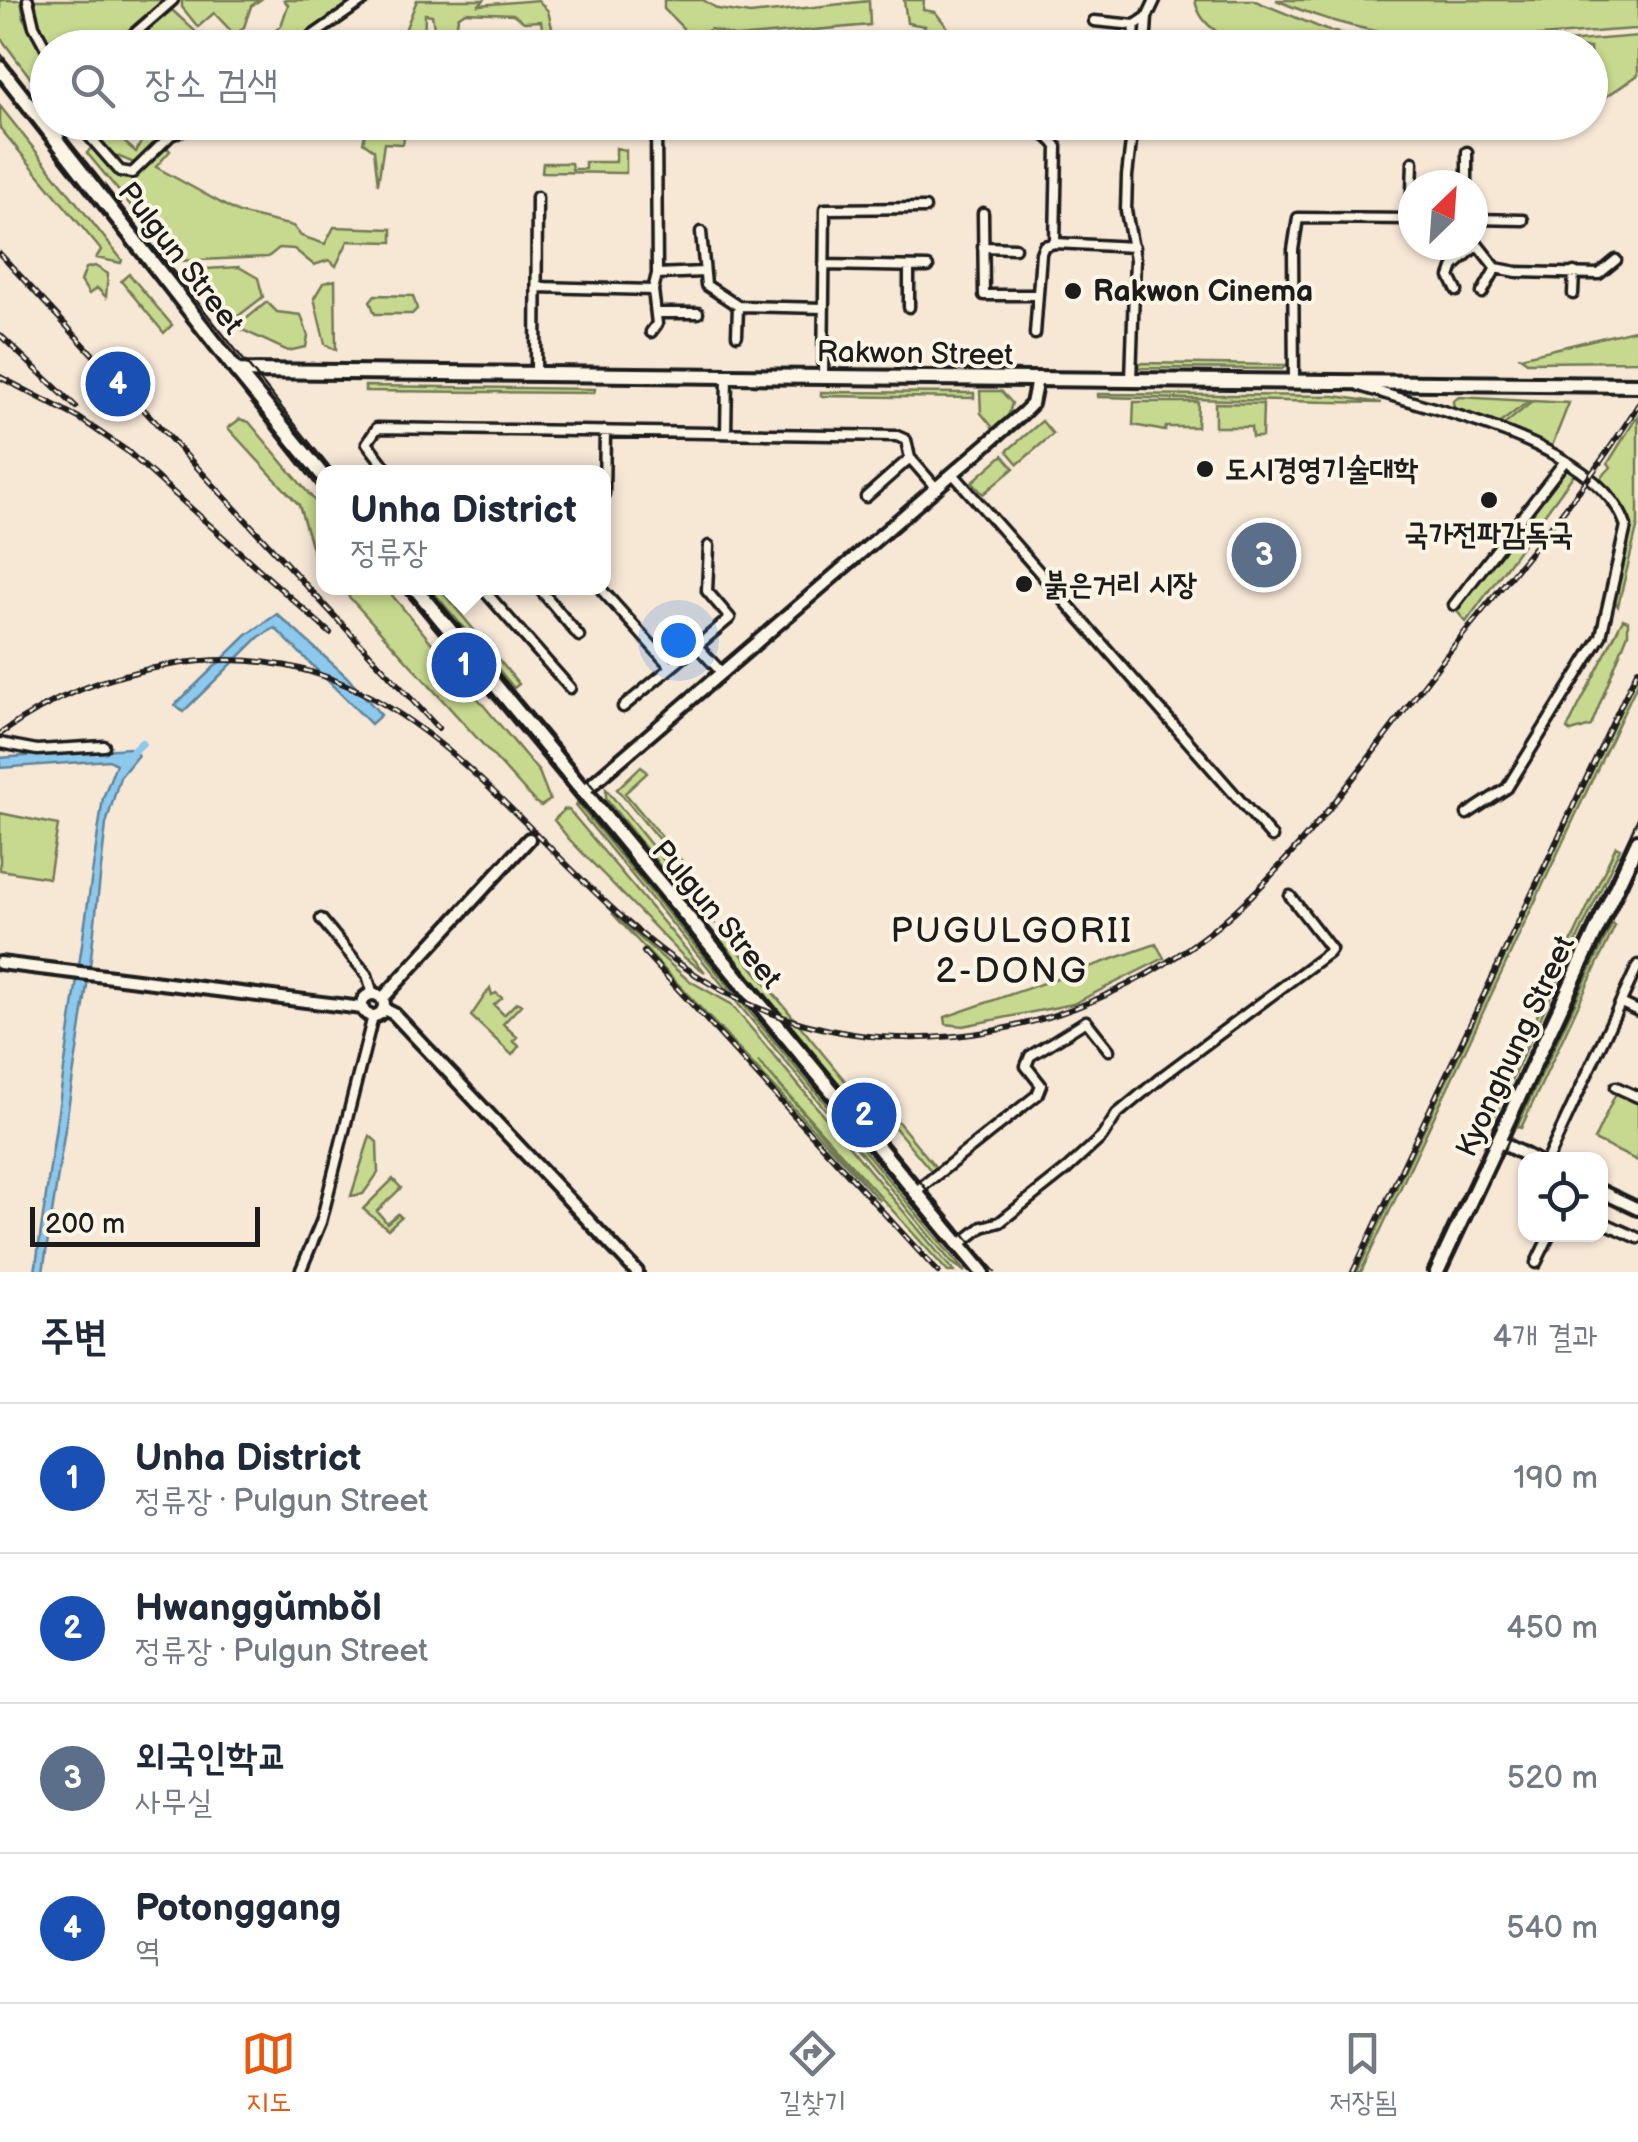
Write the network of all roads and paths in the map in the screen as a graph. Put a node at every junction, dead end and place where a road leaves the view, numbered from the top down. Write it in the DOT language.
graph roads {
  1 [pos="28,0"];
  2 [pos="173,0"];
  3 [pos="364,0"];
  4 [pos="1156,0"];
  5 [pos="1147,18"];
  6 [pos="1094,20"];
  7 [pos="1135,26"];
  8 [pos="36,30"];
  9 [pos="139,30"];
  10 [pos="321,30"];
  11 [pos="1135,30"];
  12 [pos="1147,30"];
  13 [pos="0,68"];
  14 [pos="30,106"];
  15 [pos="57,140"];
  16 [pos="92,140"];
  17 [pos="166,140"];
  18 [pos="656,140"];
  19 [pos="1053,140"];
  20 [pos="1135,140"];
  21 [pos="1467,152"];
  22 [pos="1413,162"];
  23 [pos="1413,170"];
  24 [pos="1467,170"];
  25 [pos="538,198"];
  26 [pos="924,208"];
  27 [pos="982,214"];
  28 [pos="1398,219"];
  29 [pos="1488,220"];
  30 [pos="1522,220"];
  31 [pos="701,232"];
  32 [pos="1055,243"];
  33 [pos="1134,246"];
  34 [pos="983,247"];
  35 [pos="1015,248"];
  36 [pos="1488,258"];
  37 [pos="1459,260"];
  38 [pos="1616,260"];
  39 [pos="824,265"];
  40 [pos="910,267"];
  41 [pos="928,268"];
  42 [pos="1496,268"];
  43 [pos="703,272"];
  44 [pos="1574,272"];
  45 [pos="658,274"];
  46 [pos="537,287"];
  47 [pos="653,290"];
  48 [pos="1457,292"];
  49 [pos="1482,293"];
  50 [pos="1572,294"];
  51 [pos="1036,295"];
  52 [pos="738,306"];
  53 [pos="824,308"];
  54 [pos="909,308"];
  55 [pos="656,312"];
  56 [pos="698,314"];
  57 [pos="651,332"];
  58 [pos="1036,334"];
  59 [pos="737,336"];
  60 [pos="237,371"];
  61 [pos="536,374"];
  62 [pos="727,376"];
  63 [pos="823,377"];
  64 [pos="1037,379"];
  65 [pos="1131,380"];
  66 [pos="1294,381"];
  67 [pos="1346,382"];
  68 [pos="1638,385"];
  69 [pos="606,431"];
  70 [pos="726,433"];
  71 [pos="910,458"];
  72 [pos="1565,460"];
  73 [pos="384,465"];
  74 [pos="605,465"];
  75 [pos="316,467"];
  76 [pos="954,475"];
  77 [pos="937,488"];
  78 [pos="866,497"];
  79 [pos="709,546"];
  80 [pos="420,595"];
  81 [pos="492,595"];
  82 [pos="545,595"];
  83 [pos="606,595"];
  84 [pos="1454,606"];
  85 [pos="580,636"];
  86 [pos="697,646"];
  87 [pos="671,667"];
  88 [pos="722,673"];
  89 [pos="570,688"];
  90 [pos="623,707"];
  91 [pos="0,743"];
  92 [pos="104,746"];
  93 [pos="584,791"];
  94 [pos="1467,814"];
  95 [pos="1272,837"];
  96 [pos="529,839"];
  97 [pos="1638,841"];
  98 [pos="1290,896"];
  99 [pos="321,919"];
  100 [pos="0,963"];
  101 [pos="1638,965"];
  102 [pos="380,1000"];
  103 [pos="1621,1004"];
  104 [pos="362,1008"];
  105 [pos="1638,1012"];
  106 [pos="373,1016"];
  107 [pos="1109,1050"];
  108 [pos="1616,1087"];
  109 [pos="1638,1097"];
  110 [pos="1498,1142"];
  111 [pos="1519,1152"];
  112 [pos="1551,1152"];
  113 [pos="915,1192"];
  114 [pos="1608,1195"];
  115 [pos="1638,1208"];
  116 [pos="1608,1224"];
  117 [pos="1638,1238"];
  118 [pos="1546,1242"];
  119 [pos="959,1245"];
  120 [pos="1536,1263"];
  121 [pos="300,1272"];
  122 [pos="636,1272"];
  123 [pos="982,1272"];
  124 [pos="1437,1272"];
  1 -- 8 [label="street"];
  2 -- 9 [label="street"];
  3 -- 10 [label="street"];
  4 -- 5 [label="street"];
  5 -- 7 [label="street"];
  5 -- 12 [label="street"];
  6 -- 7 [label="street"];
  7 -- 11 [label="street"];
  13 -- 14 [label="main road, Pulgun Street"];
  15 -- 60 [label="main road, Pulgun Street"];
  16 -- 17 [label="street"];
  18 -- 45 [label="street"];
  19 -- 32 [label="street"];
  20 -- 33 [label="street"];
  21 -- 24 [label="street"];
  22 -- 23 [label="street"];
  25 -- 46 [label="street"];
  26 -- 39 [label="street"];
  27 -- 34 [label="street"];
  28 -- 66 [label="street"];
  29 -- 30 [label="street"];
  31 -- 43 [label="street"];
  32 -- 33 [label="street"];
  32 -- 51 [label="street"];
  33 -- 65 [label="street"];
  34 -- 35 [label="street"];
  34 -- 51 [label="street"];
  36 -- 42 [label="street"];
  37 -- 48 [label="street"];
  38 -- 44 [label="street"];
  39 -- 40 [label="street"];
  39 -- 53 [label="street"];
  40 -- 41 [label="street"];
  40 -- 54 [label="street"];
  42 -- 44 [label="street"];
  42 -- 49 [label="street"];
  43 -- 45 [label="street"];
  43 -- 52 [label="street"];
  44 -- 50 [label="street"];
  45 -- 47 [label="street"];
  46 -- 47 [label="street"];
  46 -- 61 [label="street"];
  47 -- 55 [label="street"];
  51 -- 58 [label="street"];
  52 -- 53 [label="street"];
  52 -- 59 [label="street"];
  53 -- 63 [label="street"];
  55 -- 56 [label="street"];
  55 -- 57 [label="street"];
  60 -- 61 [label="main road, Rakwon Street"];
  60 -- 75 [label="main road, Pulgun Street"];
  61 -- 62 [label="main road, Rakwon Street"];
  62 -- 63 [label="main road, Rakwon Street"];
  62 -- 70 [label="street"];
  63 -- 64 [label="main road, Rakwon Street"];
  64 -- 65 [label="main road, Rakwon Street"];
  64 -- 76 [label="street"];
  65 -- 66 [label="main road, Rakwon Street"];
  66 -- 67 [label="main road, Rakwon Street"];
  67 -- 68 [label="main road, Rakwon Street"];
  67 -- 72 [label="street"];
  69 -- 70 [label="street"];
  69 -- 73 [label="street"];
  69 -- 74 [label="street"];
  70 -- 71 [label="street"];
  71 -- 77 [label="street"];
  71 -- 78 [label="street"];
  72 -- 84 [label="street"];
  72 -- 94 [label="street"];
  76 -- 77 [label="street"];
  76 -- 95 [label="street"];
  77 -- 88 [label="street"];
  79 -- 86 [label="street"];
  80 -- 93 [label="main road, Pulgun Street"];
  81 -- 89 [label="street"];
  82 -- 85 [label="street"];
  83 -- 87 [label="street"];
  86 -- 87 [label="street"];
  86 -- 88 [label="street"];
  87 -- 90 [label="street"];
  88 -- 93 [label="street"];
  91 -- 92 [label="street"];
  93 -- 113 [label="main road, Pulgun Street"];
  96 -- 102 [label="street"];
  97 -- 110 [label="main road, Kyonghung Street"];
  98 -- 119 [label="street"];
  99 -- 102 [label="street"];
  100 -- 104 [label="street"];
  101 -- 103 [label="street"];
  102 -- 104 [label="street"];
  102 -- 106 [label="street"];
  102 -- 122 [label="street"];
  103 -- 105 [label="street"];
  103 -- 112 [label="street"];
  104 -- 106 [label="street"];
  106 -- 121 [label="street"];
  107 -- 113 [label="street"];
  108 -- 109 [label="street"];
  110 -- 111 [label="street"];
  110 -- 124 [label="main road, Kyonghung Street"];
  113 -- 119 [label="main road, Pulgun Street"];
  114 -- 115 [label="street"];
  116 -- 117 [label="street"];
  118 -- 120 [label="street"];
  119 -- 123 [label="main road, Pulgun Street"];
}
